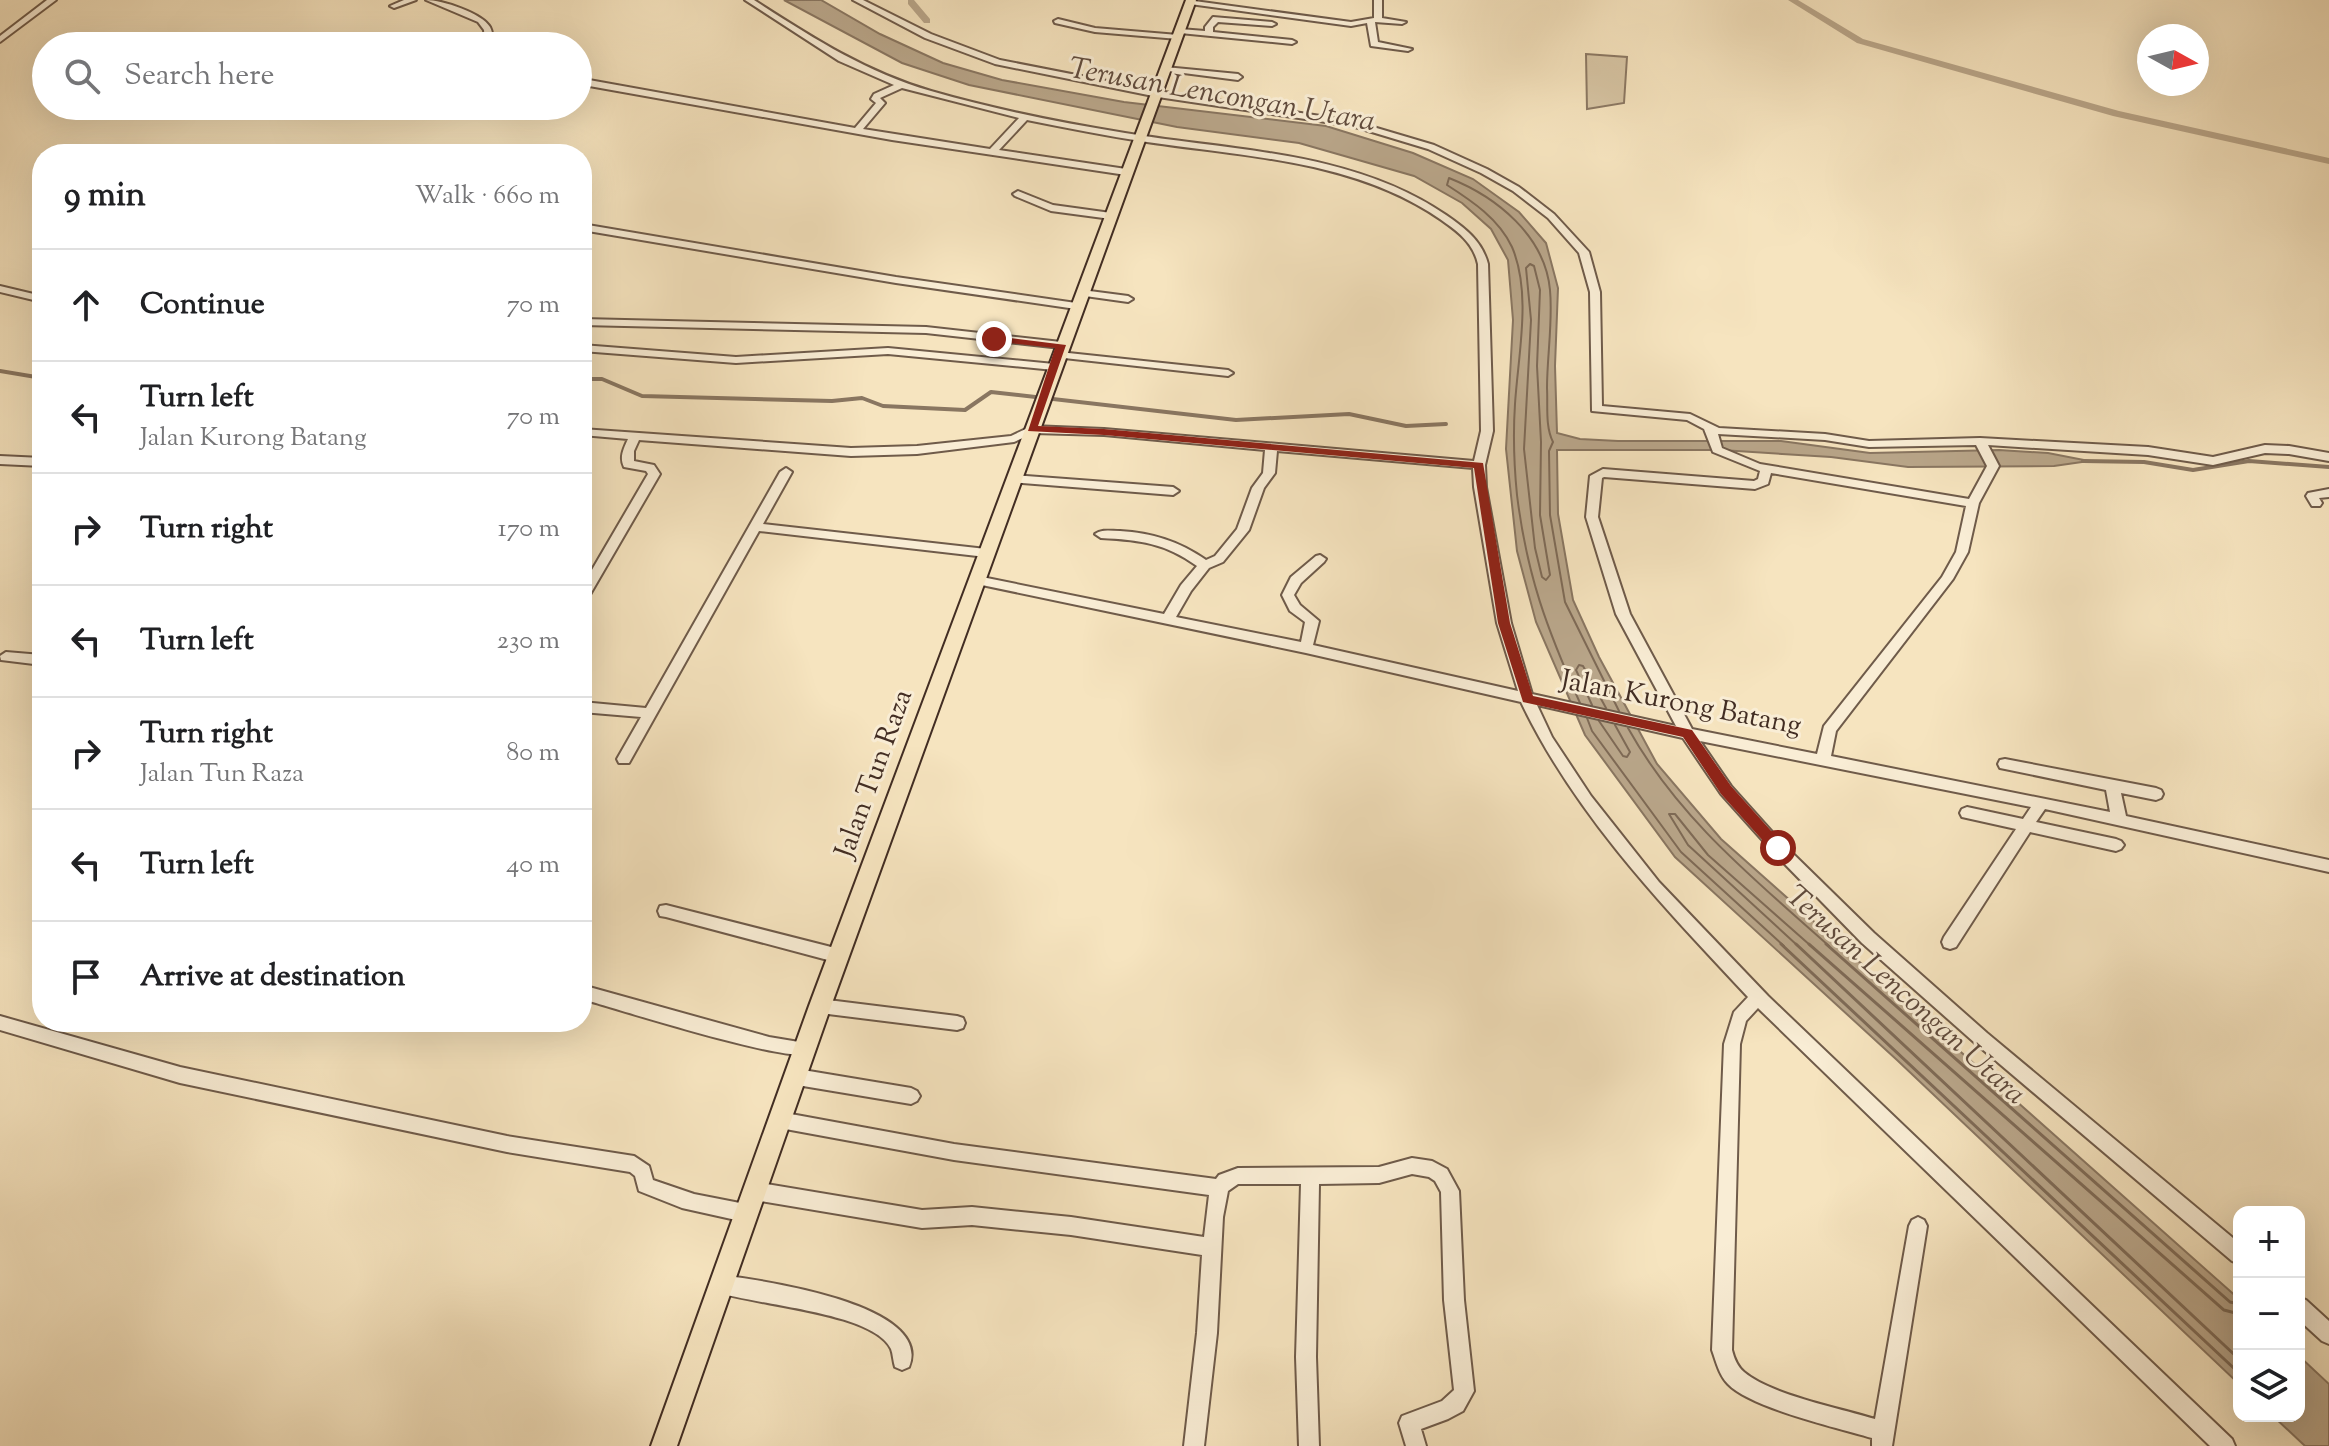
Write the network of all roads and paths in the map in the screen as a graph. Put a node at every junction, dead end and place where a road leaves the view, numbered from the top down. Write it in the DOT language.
graph roads {
  1 [pos="52,0"];
  2 [pos="412,0"];
  3 [pos="430,0"];
  4 [pos="749,0"];
  5 [pos="857,0"];
  6 [pos="1378,0"];
  7 [pos="1190,1"];
  8 [pos="394,6"];
  9 [pos="1374,20"];
  10 [pos="1058,21"];
  11 [pos="1402,22"];
  12 [pos="1291,26"];
  13 [pos="488,32"];
  14 [pos="1179,34"];
  15 [pos="1209,34"];
  16 [pos="0,40"];
  17 [pos="1292,42"];
  18 [pos="1408,49"];
  19 [pos="1168,69"];
  20 [pos="1238,77"];
  21 [pos="592,83"];
  22 [pos="901,85"];
  23 [pos="1157,95"];
  24 [pos="1027,115"];
  25 [pos="858,130"];
  26 [pos="1139,138"];
  27 [pos="992,152"];
  28 [pos="1126,172"];
  29 [pos="1018,194"];
  30 [pos="1111,216"];
  31 [pos="592,229"];
  32 [pos="0,289"];
  33 [pos="32,297"];
  34 [pos="1128,299"];
  35 [pos="1079,300"];
  36 [pos="592,322"];
  37 [pos="592,349"];
  38 [pos="1058,356"];
  39 [pos="1228,373"];
  40 [pos="1032,429"];
  41 [pos="592,432"];
  42 [pos="636,435"];
  43 [pos="1714,439"];
  44 [pos="1981,444"];
  45 [pos="1271,448"];
  46 [pos="2329,457"];
  47 [pos="0,460"];
  48 [pos="32,462"];
  49 [pos="1479,465"];
  50 [pos="1766,469"];
  51 [pos="786,472"];
  52 [pos="1013,479"];
  53 [pos="1173,491"];
  54 [pos="2329,493"];
  55 [pos="1973,503"];
  56 [pos="2316,503"];
  57 [pos="757,527"];
  58 [pos="1101,534"];
  59 [pos="986,553"];
  60 [pos="1320,559"];
  61 [pos="1205,565"];
  62 [pos="977,580"];
  63 [pos="592,581"];
  64 [pos="1168,619"];
  65 [pos="1306,648"];
  66 [pos="6,657"];
  67 [pos="32,659"];
  68 [pos="1527,699"];
  69 [pos="592,708"];
  70 [pos="651,713"];
  71 [pos="1681,732"];
  72 [pos="624,759"];
  73 [pos="1823,759"];
  74 [pos="2005,764"];
  75 [pos="2112,784"];
  76 [pos="2156,794"];
  77 [pos="2041,803"];
  78 [pos="1967,813"];
  79 [pos="2119,820"];
  80 [pos="2025,825"];
  81 [pos="2116,845"];
  82 [pos="2329,866"];
  83 [pos="666,911"];
  84 [pos="1950,942"];
  85 [pos="839,956"];
  86 [pos="592,995"];
  87 [pos="1759,998"];
  88 [pos="820,1006"];
  89 [pos="0,1023"];
  90 [pos="957,1023"];
  91 [pos="805,1049"];
  92 [pos="797,1077"];
  93 [pos="911,1096"];
  94 [pos="780,1120"];
  95 [pos="1310,1175"];
  96 [pos="1220,1188"];
  97 [pos="754,1191"];
  98 [pos="745,1213"];
  99 [pos="1918,1226"];
  100 [pos="1211,1247"];
  101 [pos="2233,1250"];
  102 [pos="721,1284"];
  103 [pos="2305,1312"];
  104 [pos="2329,1334"];
  105 [pos="902,1360"];
  106 [pos="1882,1439"];
  107 [pos="664,1446"];
  108 [pos="1194,1446"];
  109 [pos="1309,1446"];
  110 [pos="1416,1446"];
  111 [pos="2225,1446"];
  1 -- 16 [label="street"];
  2 -- 8 [label="street"];
  3 -- 13 [label="street"];
  4 -- 22 [label="street"];
  5 -- 23 [label="street"];
  6 -- 9 [label="street"];
  7 -- 9 [label="street"];
  7 -- 14 [label="main road, Jalan Tun Raza"];
  9 -- 11 [label="street"];
  9 -- 18 [label="street"];
  10 -- 14 [label="street"];
  12 -- 15 [label="street"];
  14 -- 15 [label="street"];
  14 -- 19 [label="main road, Jalan Tun Raza"];
  15 -- 17 [label="street"];
  19 -- 20 [label="street"];
  19 -- 23 [label="main road, Jalan Tun Raza"];
  21 -- 25 [label="street"];
  22 -- 24 [label="street"];
  22 -- 25 [label="street"];
  23 -- 26 [label="main road, Jalan Tun Raza"];
  23 -- 43 [label="street"];
  24 -- 26 [label="street"];
  24 -- 27 [label="street"];
  25 -- 27 [label="street"];
  26 -- 28 [label="main road, Jalan Tun Raza"];
  26 -- 49 [label="street"];
  27 -- 28 [label="street"];
  28 -- 30 [label="main road, Jalan Tun Raza"];
  29 -- 30 [label="street"];
  30 -- 35 [label="main road, Jalan Tun Raza"];
  31 -- 35 [label="street"];
  32 -- 33 [label="street"];
  34 -- 35 [label="street"];
  35 -- 38 [label="main road, Jalan Tun Raza"];
  36 -- 38 [label="street"];
  37 -- 38 [label="street"];
  38 -- 39 [label="street"];
  38 -- 40 [label="main road, Jalan Tun Raza"];
  40 -- 42 [label="street"];
  40 -- 45 [label="street"];
  40 -- 52 [label="main road, Jalan Tun Raza"];
  41 -- 42 [label="street"];
  42 -- 63 [label="street"];
  43 -- 44 [label="street"];
  43 -- 50 [label="street"];
  44 -- 46 [label="street"];
  44 -- 55 [label="street"];
  45 -- 49 [label="street"];
  45 -- 61 [label="street"];
  47 -- 48 [label="street"];
  49 -- 68 [label="street"];
  50 -- 55 [label="street"];
  50 -- 71 [label="street"];
  51 -- 57 [label="street"];
  52 -- 53 [label="street"];
  52 -- 59 [label="main road, Jalan Tun Raza"];
  54 -- 56 [label="street"];
  55 -- 73 [label="street"];
  57 -- 59 [label="street"];
  57 -- 70 [label="street"];
  58 -- 61 [label="street"];
  59 -- 62 [label="main road, Jalan Tun Raza"];
  60 -- 65 [label="street"];
  61 -- 64 [label="street"];
  62 -- 64 [label="street, Jalan Kurong Batang"];
  62 -- 85 [label="main road, Jalan Tun Raza"];
  64 -- 65 [label="street, Jalan Kurong Batang"];
  65 -- 68 [label="street, Jalan Kurong Batang"];
  66 -- 67 [label="street"];
  68 -- 71 [label="street, Jalan Kurong Batang"];
  68 -- 87 [label="street"];
  69 -- 70 [label="street"];
  70 -- 72 [label="street"];
  71 -- 73 [label="street, Jalan Kurong Batang"];
  71 -- 101 [label="street"];
  73 -- 77 [label="street, Jalan Kurong Batang"];
  74 -- 75 [label="street"];
  75 -- 76 [label="street"];
  75 -- 79 [label="street"];
  77 -- 79 [label="street, Jalan Kurong Batang"];
  77 -- 80 [label="street"];
  78 -- 80 [label="street"];
  79 -- 82 [label="street, Jalan Kurong Batang"];
  80 -- 81 [label="street"];
  80 -- 84 [label="street"];
  83 -- 85 [label="street"];
  85 -- 88 [label="main road, Jalan Tun Raza"];
  86 -- 91 [label="street"];
  87 -- 106 [label="street"];
  87 -- 111 [label="street"];
  88 -- 90 [label="street"];
  88 -- 91 [label="main road, Jalan Tun Raza"];
  89 -- 98 [label="street"];
  91 -- 92 [label="main road, Jalan Tun Raza"];
  92 -- 93 [label="street"];
  92 -- 94 [label="main road, Jalan Tun Raza"];
  94 -- 96 [label="street"];
  94 -- 97 [label="main road, Jalan Tun Raza"];
  95 -- 96 [label="street"];
  95 -- 109 [label="street"];
  95 -- 110 [label="street"];
  96 -- 100 [label="street"];
  97 -- 98 [label="main road, Jalan Tun Raza"];
  97 -- 100 [label="street"];
  98 -- 102 [label="main road, Jalan Tun Raza"];
  99 -- 106 [label="street"];
  100 -- 108 [label="street"];
  102 -- 105 [label="street"];
  102 -- 107 [label="main road, Jalan Tun Raza"];
  103 -- 104 [label="street"];
}
